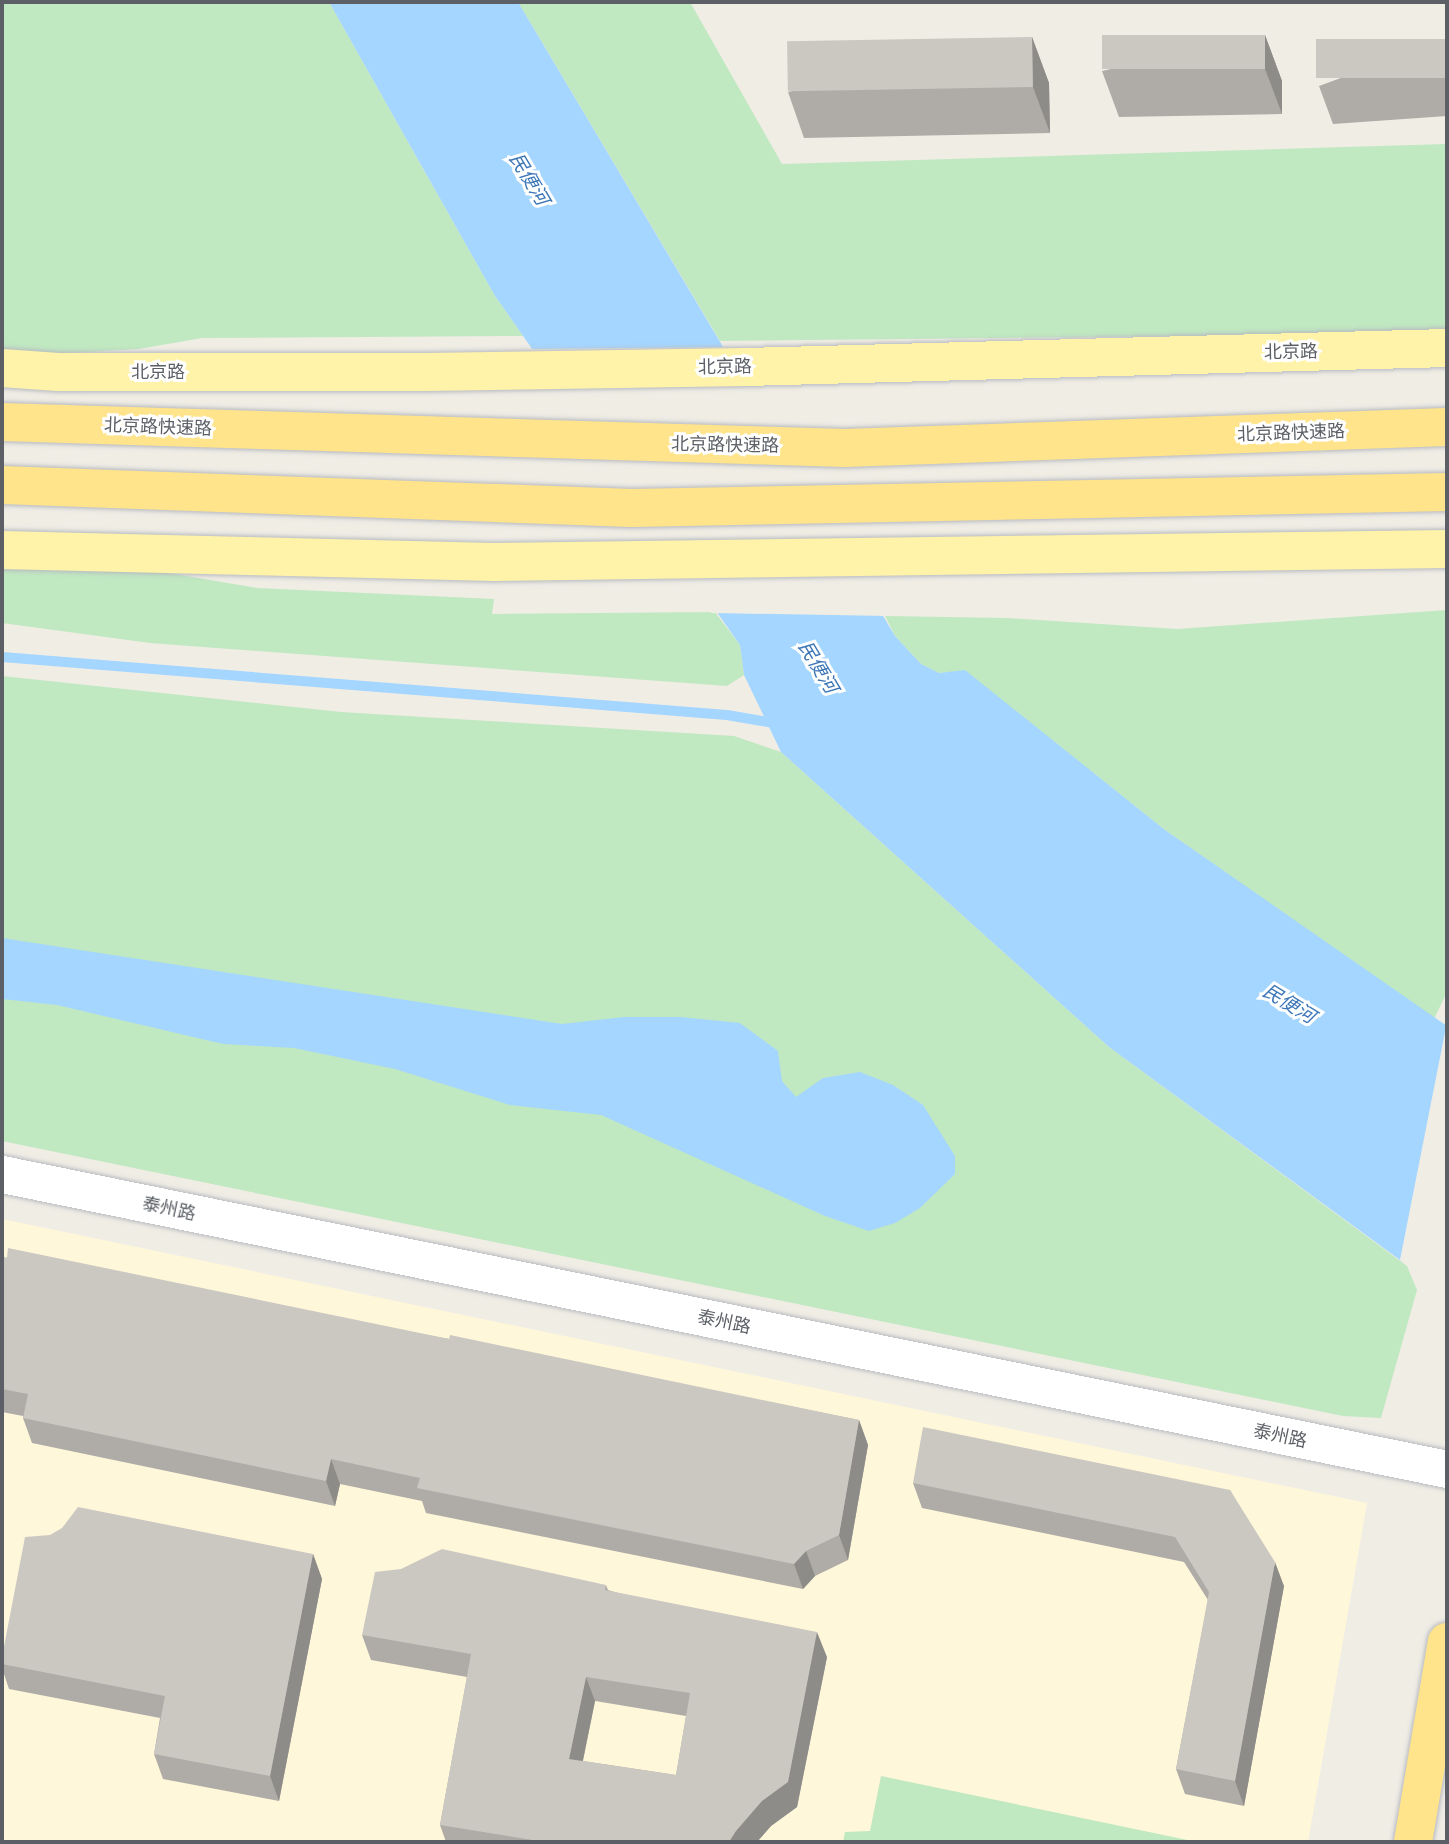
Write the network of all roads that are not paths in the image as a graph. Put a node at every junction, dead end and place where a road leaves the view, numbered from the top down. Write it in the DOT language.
graph roads {
  1 [pos="1447,348"];
  2 [pos="2,368"];
  3 [pos="2,422"];
  4 [pos="1447,427"];
  5 [pos="2,485"];
  6 [pos="1447,492"];
  7 [pos="1447,549"];
  8 [pos="2,550"];
  9 [pos="1234,554"];
  10 [pos="1447,568"];
  11 [pos="2,1174"];
  12 [pos="1447,1469"];
  13 [pos="1447,1642"];
  14 [pos="1413,1842"];
  1 -- 2 [label="main road, 北京路"];
  3 -- 4 [label="highway, 北京路快速路"];
  5 -- 6 [label="highway"];
  7 -- 9 [label="main road"];
  8 -- 9 [label="main road"];
  9 -- 10 [label="main road"];
  11 -- 12 [label="street, 泰州路"];
  13 -- 14 [label="highway"];
}
